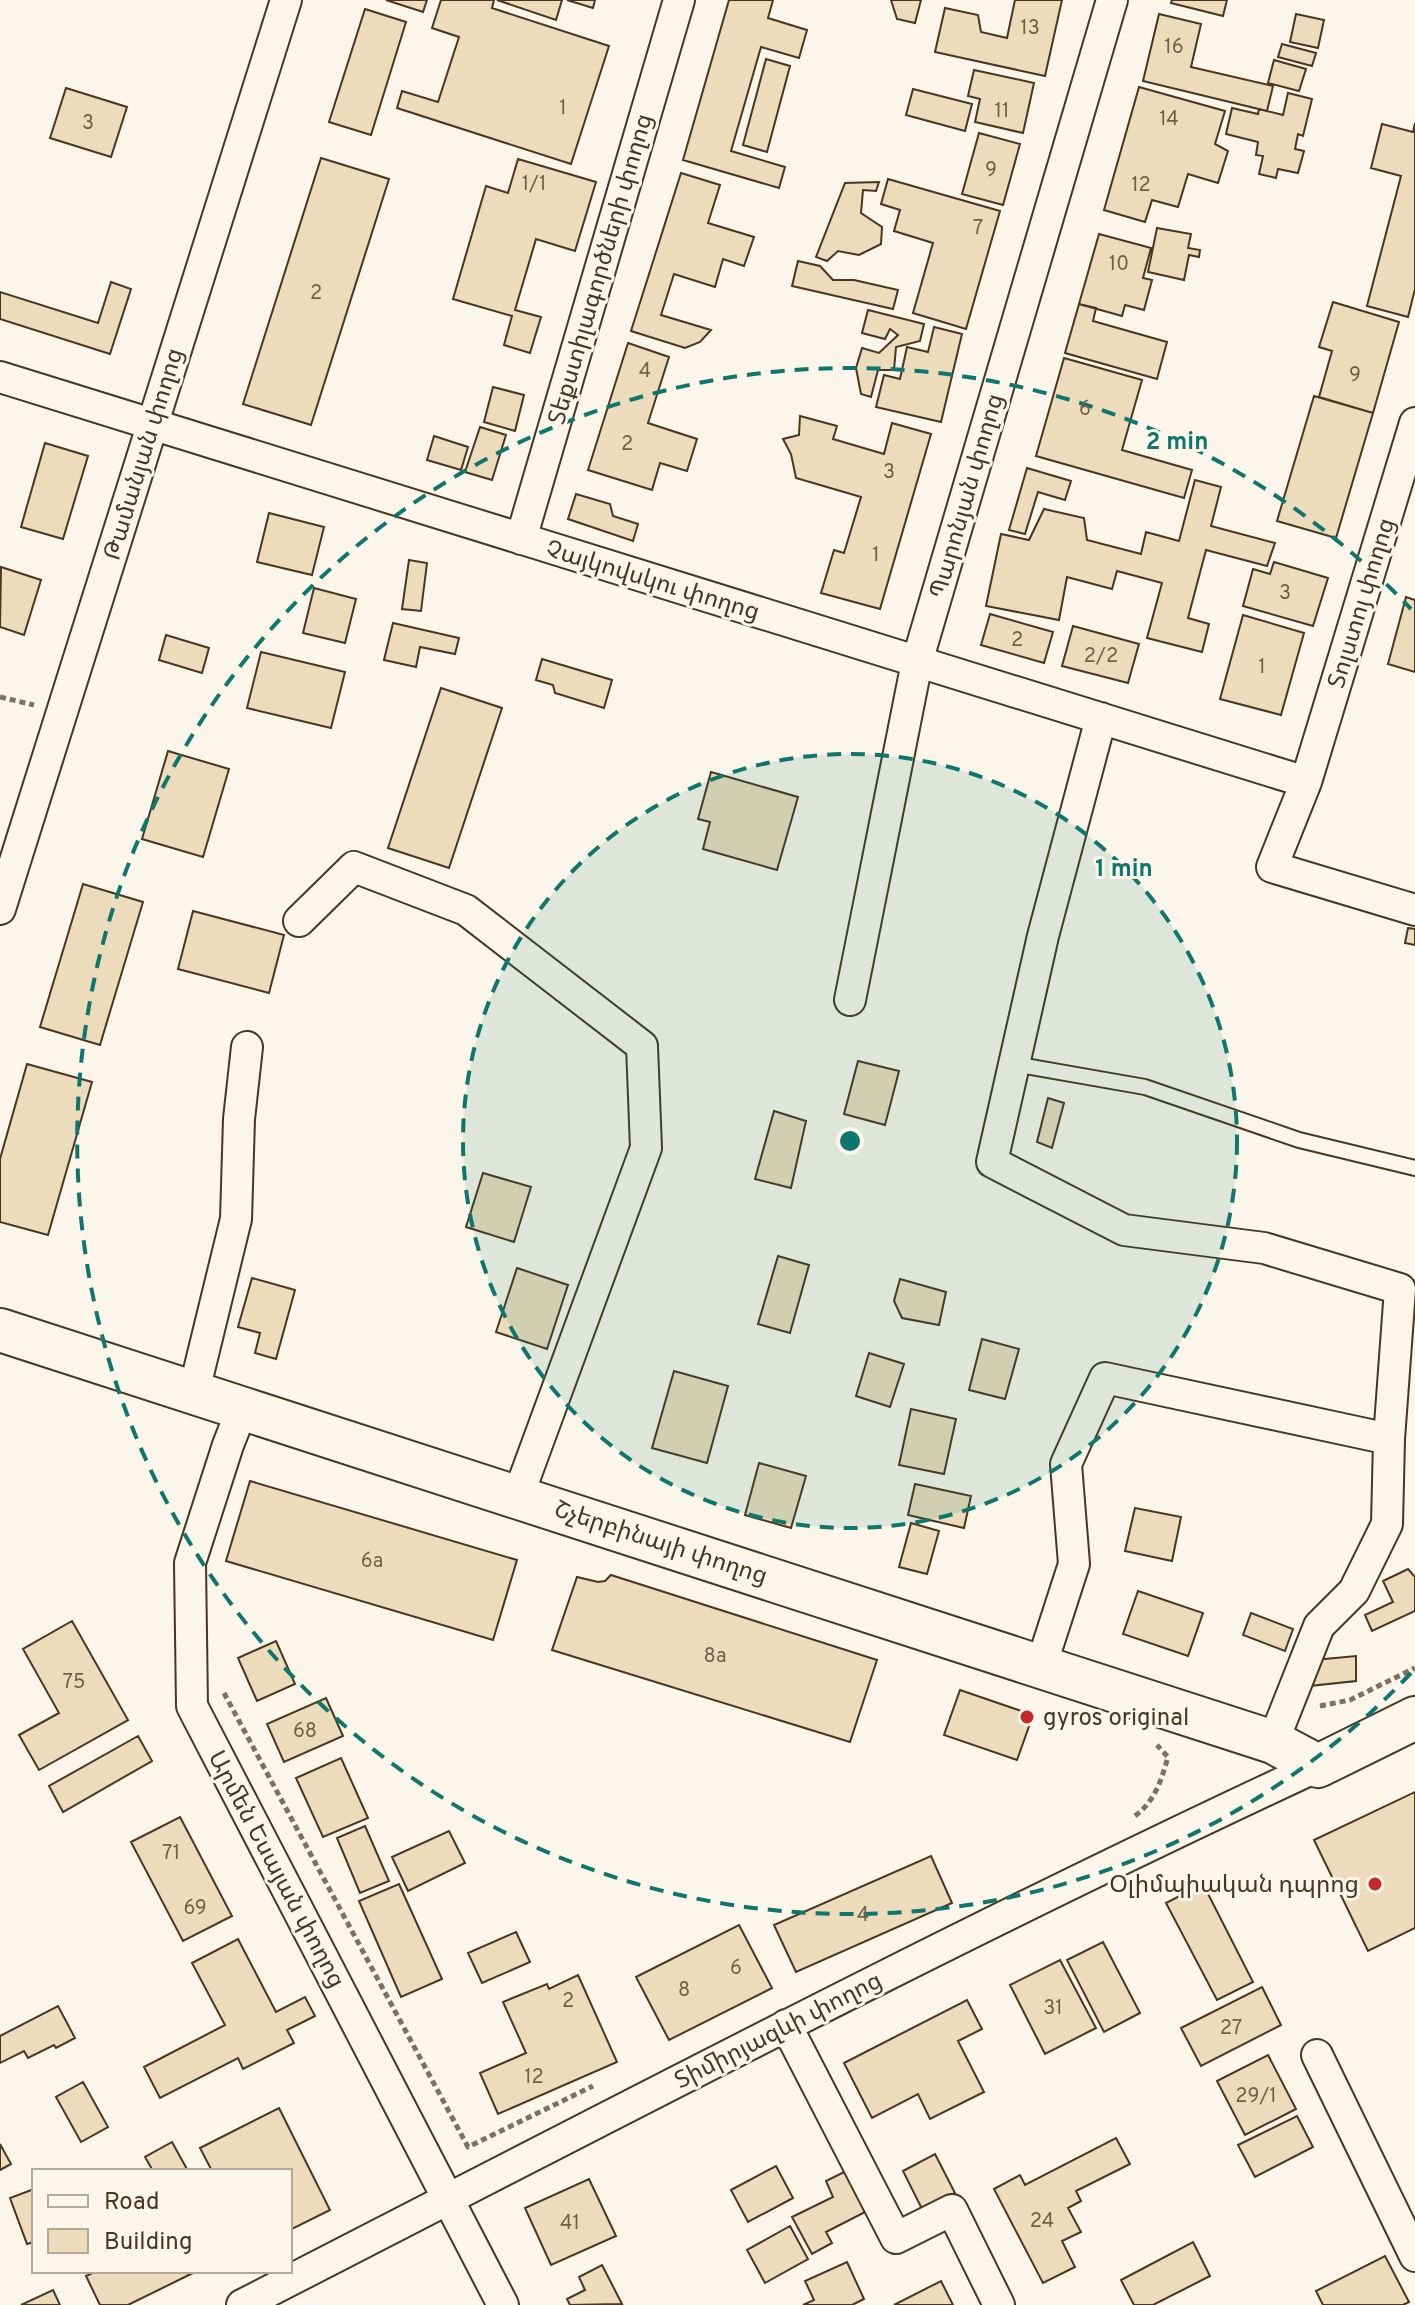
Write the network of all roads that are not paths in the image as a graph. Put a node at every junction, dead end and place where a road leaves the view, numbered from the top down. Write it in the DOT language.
graph roads {
  1 [pos="286,0"];
  2 [pos="679,0"];
  3 [pos="1112,0"];
  4 [pos="0,377"];
  5 [pos="1415,423"];
  6 [pos="152,425"];
  7 [pos="521,539"];
  8 [pos="917,662"];
  9 [pos="1101,718"];
  10 [pos="1306,782"];
  11 [pos="0,909"];
  12 [pos="1415,910"];
  13 [pos="299,921"];
  14 [pos="850,1000"];
  15 [pos="247,1047"];
  16 [pos="1014,1064"];
  17 [pos="1415,1168"];
  18 [pos="1407,1278"];
  19 [pos="0,1330"];
  20 [pos="194,1391"];
  21 [pos="243,1407"];
  22 [pos="1389,1439"];
  23 [pos="518,1496"];
  24 [pos="1041,1666"];
  25 [pos="1415,1718"];
  26 [pos="1273,1742"];
  27 [pos="1318,1766"];
  28 [pos="786,2025"];
  29 [pos="1317,2055"];
  30 [pos="449,2198"];
  31 [pos="1415,2256"];
  32 [pos="242,2305"];
  33 [pos="503,2305"];
  34 [pos="999,2305"];
  1 -- 6 [label="street, Թամանյան փողոց"];
  2 -- 7 [label="street, Տեքստիլագործների փողոց"];
  3 -- 8 [label="street, Պարոնյան փողոց"];
  4 -- 6 [label="street, Չայկովսկու փողոց"];
  5 -- 10 [label="street, Տոլստոյ փողոց"];
  6 -- 7 [label="street, Չայկովսկու փողոց"];
  6 -- 11 [label="street, Թամանյան փողոց"];
  7 -- 8 [label="street, Չայկովսկու փողոց"];
  8 -- 9 [label="street, Չայկովսկու փողոց"];
  8 -- 14 [label="street, Պարոնյան փողոց"];
  9 -- 10 [label="street, Չայկովսկու փողոց"];
  9 -- 16 [label="street"];
  10 -- 12 [label="street, Տոլստոյ փողոց"];
  13 -- 23 [label="street"];
  15 -- 20 [label="street"];
  16 -- 17 [label="lane"];
  16 -- 18 [label="street"];
  18 -- 22 [label="street"];
  19 -- 20 [label="street, Շչերբինայի փողոց"];
  20 -- 21 [label="street, Շչերբինայի փողոց"];
  21 -- 23 [label="street, Շչերբինայի փողոց"];
  21 -- 30 [label="street, Արմեն Եսայան փողոց"];
  22 -- 24 [label="street"];
  22 -- 26 [label="street"];
  23 -- 24 [label="street, Շչերբինայի փողոց"];
  24 -- 26 [label="street, Շչերբինայի փողոց"];
  25 -- 27 [label="street"];
  26 -- 27 [label="street, Շչերբինայի փողոց"];
  27 -- 28 [label="street, Տիմիրյազևի փողոց"];
  28 -- 30 [label="street, Տիմիրյազևի փողոց"];
  28 -- 34 [label="street"];
  29 -- 31 [label="street"];
  30 -- 32 [label="street, Տիմիրյազևի փողոց"];
  30 -- 33 [label="street, Արմեն Եսայան փողոց"];
}
